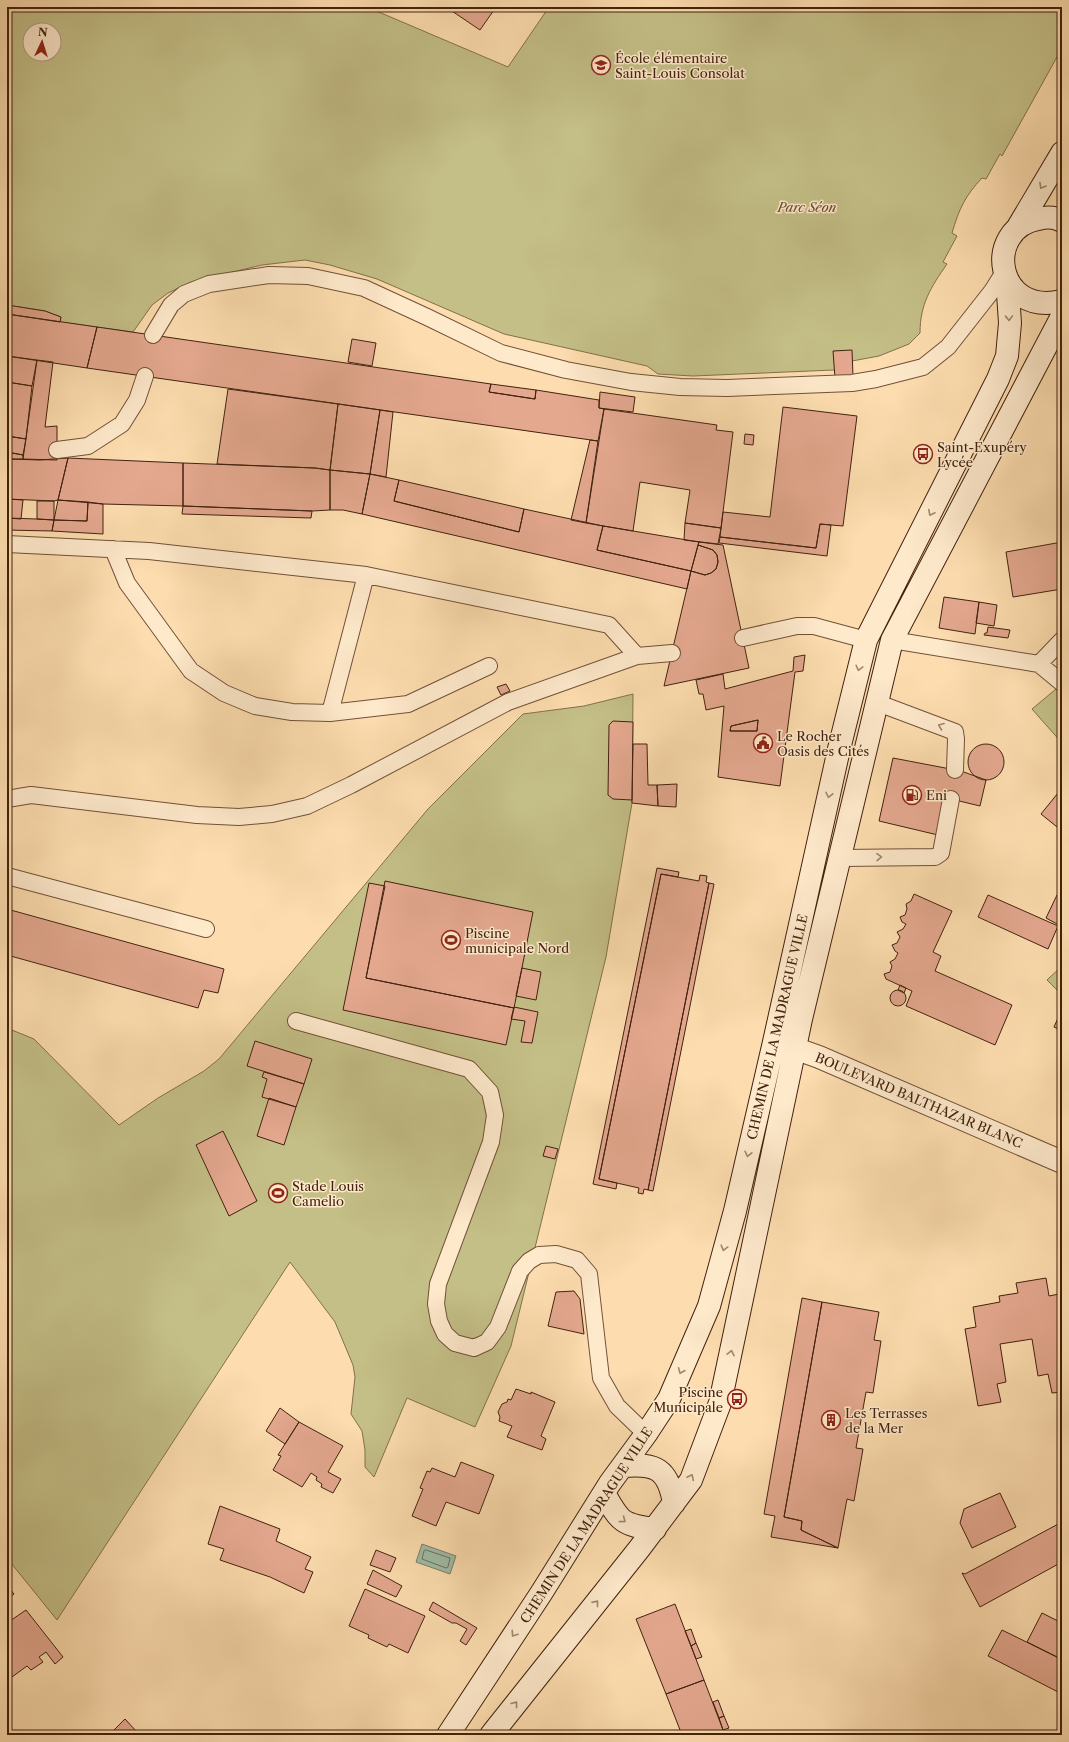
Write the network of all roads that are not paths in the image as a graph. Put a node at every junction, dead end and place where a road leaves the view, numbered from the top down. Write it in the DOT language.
graph roads {
  1 [pos="1062,153"];
  2 [pos="1062,221"];
  3 [pos="1018,227"];
  4 [pos="1005,276"];
  5 [pos="1062,301"];
  6 [pos="1062,316"];
  7 [pos="153,335"];
  8 [pos="145,376"];
  9 [pos="57,450"];
  10 [pos="7,544"];
  11 [pos="113,549"];
  12 [pos="366,575"];
  13 [pos="743,638"];
  14 [pos="866,640"];
  15 [pos="892,640"];
  16 [pos="1062,640"];
  17 [pos="672,653"];
  18 [pos="637,656"];
  19 [pos="1039,664"];
  20 [pos="489,666"];
  21 [pos="1062,683"];
  22 [pos="878,703"];
  23 [pos="330,713"];
  24 [pos="954,770"];
  25 [pos="7,799"];
  26 [pos="951,799"];
  27 [pos="840,858"];
  28 [pos="7,876"];
  29 [pos="206,929"];
  30 [pos="296,1021"];
  31 [pos="774,1042"];
  32 [pos="796,1048"];
  33 [pos="1062,1162"];
  34 [pos="646,1434"];
  35 [pos="623,1466"];
  36 [pos="604,1494"];
  37 [pos="674,1503"];
  38 [pos="655,1529"];
  39 [pos="448,1735"];
  40 [pos="491,1735"];
  1 -- 3 [label="street, one-way"];
  2 -- 3 [label="street"];
  3 -- 4 [label="street, CHEMIN DE LA MADRAGUE VILLE"];
  4 -- 5 [label="street"];
  4 -- 7 [label="lane"];
  4 -- 14 [label="street, CHEMIN DE LA MADRAGUE VILLE, one-way"];
  6 -- 15 [label="street, CHEMIN DE LA MADRAGUE VILLE"];
  8 -- 9 [label="lane"];
  10 -- 11 [label="lane"];
  11 -- 12 [label="lane"];
  11 -- 23 [label="lane"];
  12 -- 18 [label="lane"];
  12 -- 23 [label="lane"];
  13 -- 14 [label="lane"];
  14 -- 31 [label="street, CHEMIN DE LA MADRAGUE VILLE, one-way"];
  15 -- 19 [label="lane"];
  15 -- 22 [label="street, CHEMIN DE LA MADRAGUE VILLE"];
  16 -- 19 [label="lane"];
  17 -- 18 [label="lane"];
  18 -- 25 [label="lane"];
  19 -- 21 [label="lane"];
  20 -- 23 [label="lane"];
  24 -- 22 [label="lane, one-way"];
  22 -- 27 [label="street, CHEMIN DE LA MADRAGUE VILLE"];
  27 -- 26 [label="lane, one-way"];
  27 -- 32 [label="street, CHEMIN DE LA MADRAGUE VILLE"];
  28 -- 29 [label="lane"];
  30 -- 34 [label="lane"];
  31 -- 32 [label="street, BOULEVARD BALTHAZAR BLANC"];
  31 -- 34 [label="street, CHEMIN DE LA MADRAGUE VILLE, one-way"];
  32 -- 33 [label="street, BOULEVARD BALTHAZAR BLANC"];
  37 -- 32 [label="street, CHEMIN DE LA MADRAGUE VILLE, one-way"];
  34 -- 35 [label="street, CHEMIN DE LA MADRAGUE VILLE"];
  35 -- 36 [label="street, CHEMIN DE LA MADRAGUE VILLE"];
  35 -- 37 [label="street"];
  36 -- 38 [label="street, one-way"];
  36 -- 39 [label="street, CHEMIN DE LA MADRAGUE VILLE, one-way"];
  37 -- 38 [label="street, CHEMIN DE LA MADRAGUE VILLE"];
  40 -- 38 [label="street, CHEMIN DE LA MADRAGUE VILLE, one-way"];
}
